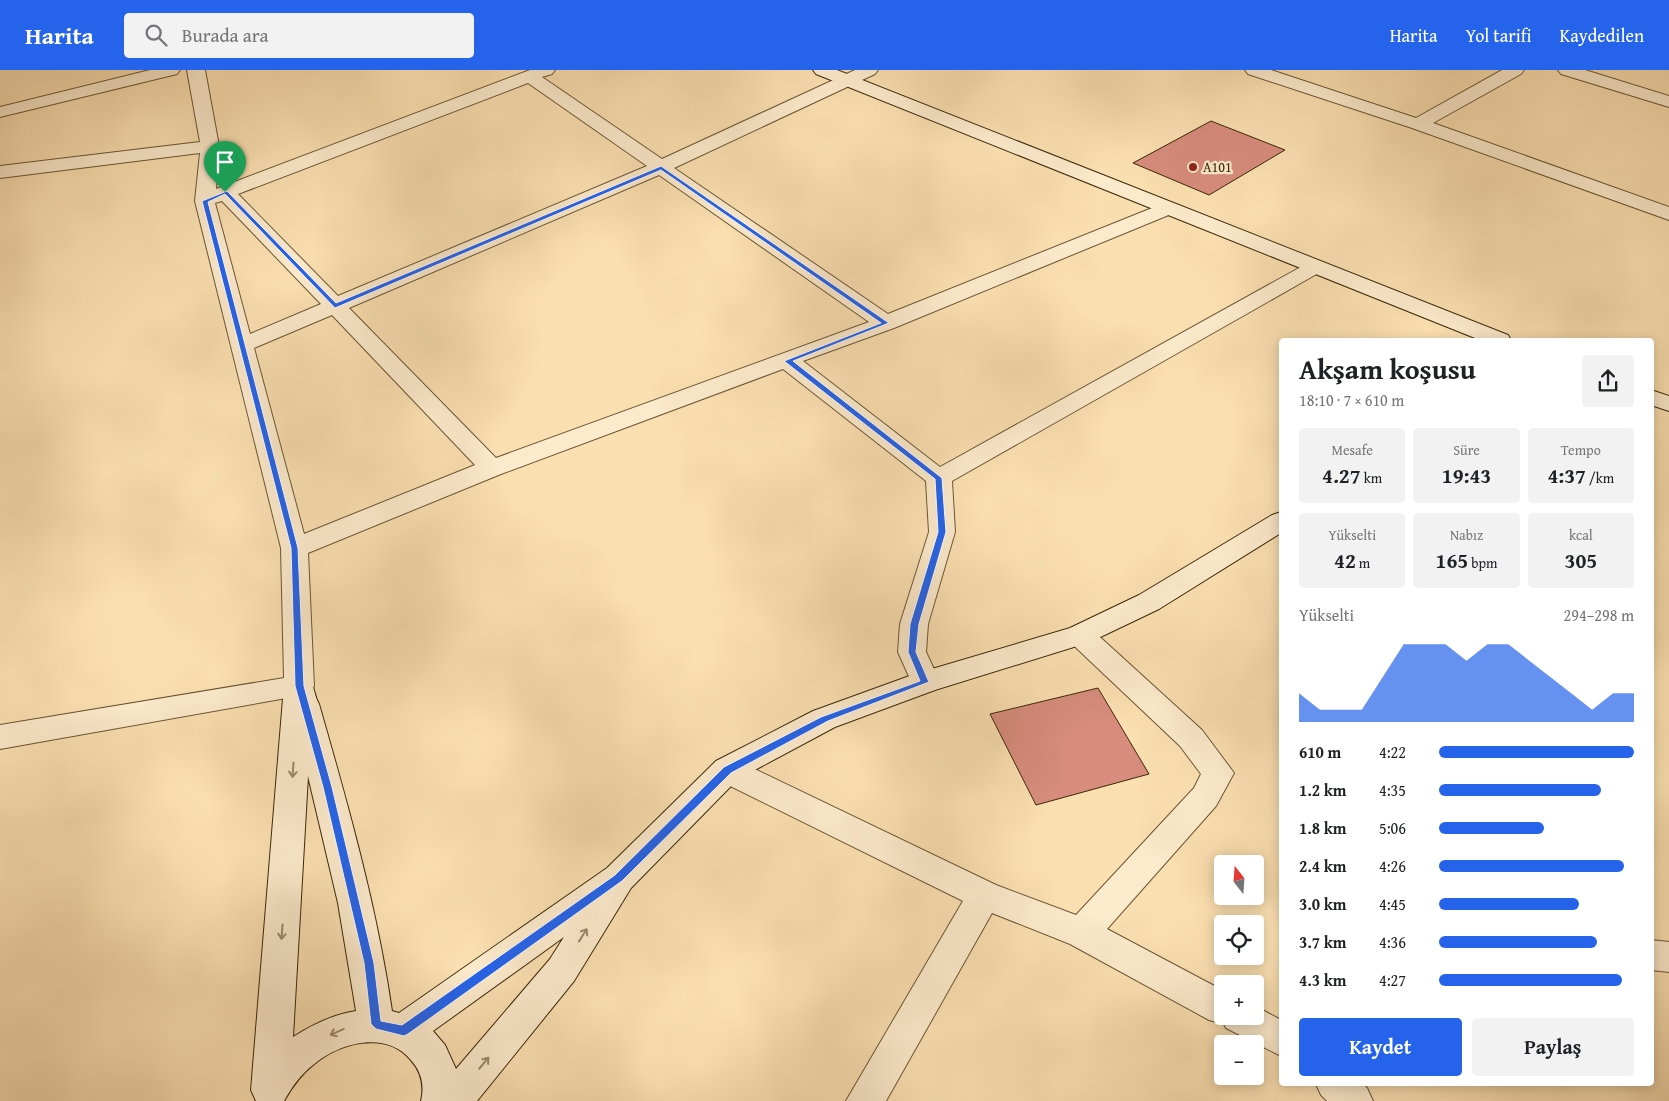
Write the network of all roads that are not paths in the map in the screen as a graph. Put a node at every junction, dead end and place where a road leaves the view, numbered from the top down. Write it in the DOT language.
graph roads {
  1 [pos="171,70"];
  2 [pos="196,70"];
  3 [pos="822,70"];
  4 [pos="869,70"];
  5 [pos="1254,70"];
  6 [pos="1515,70"];
  7 [pos="1567,70"];
  8 [pos="538,73"];
  9 [pos="847,80"];
  10 [pos="1669,102"];
  11 [pos="0,112"];
  12 [pos="1418,124"];
  13 [pos="210,146"];
  14 [pos="661,168"];
  15 [pos="0,172"];
  16 [pos="215,196"];
  17 [pos="1169,208"];
  18 [pos="1669,214"];
  19 [pos="1315,267"];
  20 [pos="335,306"];
  21 [pos="886,323"];
  22 [pos="1495,338"];
  23 [pos="243,345"];
  24 [pos="788,361"];
  25 [pos="1654,398"];
  26 [pos="1669,404"];
  27 [pos="492,468"];
  28 [pos="939,478"];
  29 [pos="1279,522"];
  30 [pos="294,548"];
  31 [pos="1080,635"];
  32 [pos="925,682"];
  33 [pos="299,686"];
  34 [pos="0,738"];
  35 [pos="727,770"];
  36 [pos="619,878"];
  37 [pos="984,895"];
  38 [pos="1082,933"];
  39 [pos="1654,955"];
  40 [pos="1669,957"];
  41 [pos="1214,1004"];
  42 [pos="1255,1025"];
  43 [pos="390,1028"];
  44 [pos="1279,1038"];
  45 [pos="1338,1086"];
  46 [pos="268,1094"];
  47 [pos="440,1101"];
  48 [pos="453,1101"];
  49 [pos="865,1101"];
  50 [pos="1354,1101"];
  1 -- 11 [label="street"];
  2 -- 13 [label="street"];
  3 -- 9 [label="street"];
  4 -- 9 [label="street"];
  5 -- 12 [label="street"];
  6 -- 12 [label="street"];
  7 -- 10 [label="street"];
  8 -- 14 [label="street"];
  8 -- 16 [label="street"];
  9 -- 14 [label="street"];
  9 -- 17 [label="street"];
  12 -- 18 [label="street"];
  13 -- 15 [label="street"];
  13 -- 16 [label="street"];
  14 -- 20 [label="street"];
  14 -- 21 [label="street"];
  16 -- 20 [label="street"];
  16 -- 23 [label="street"];
  17 -- 19 [label="street"];
  17 -- 21 [label="street"];
  19 -- 22 [label="street"];
  19 -- 28 [label="street"];
  20 -- 23 [label="street"];
  20 -- 27 [label="street"];
  21 -- 24 [label="street"];
  23 -- 30 [label="street"];
  24 -- 27 [label="street"];
  24 -- 28 [label="street"];
  25 -- 26 [label="street"];
  27 -- 30 [label="street"];
  28 -- 32 [label="street"];
  29 -- 31 [label="street"];
  30 -- 33 [label="street"];
  31 -- 32 [label="street"];
  31 -- 38 [label="street"];
  32 -- 35 [label="street"];
  33 -- 34 [label="street"];
  33 -- 43 [label="street"];
  33 -- 46 [label="street, one-way"];
  35 -- 36 [label="street"];
  35 -- 37 [label="street"];
  36 -- 43 [label="street"];
  48 -- 36 [label="street, one-way"];
  37 -- 38 [label="street"];
  37 -- 49 [label="street"];
  38 -- 41 [label="street"];
  39 -- 40 [label="street"];
  42 -- 44 [label="street"];
  43 -- 46 [label="street, one-way"];
  43 -- 47 [label="street"];
  45 -- 50 [label="street"];
}
